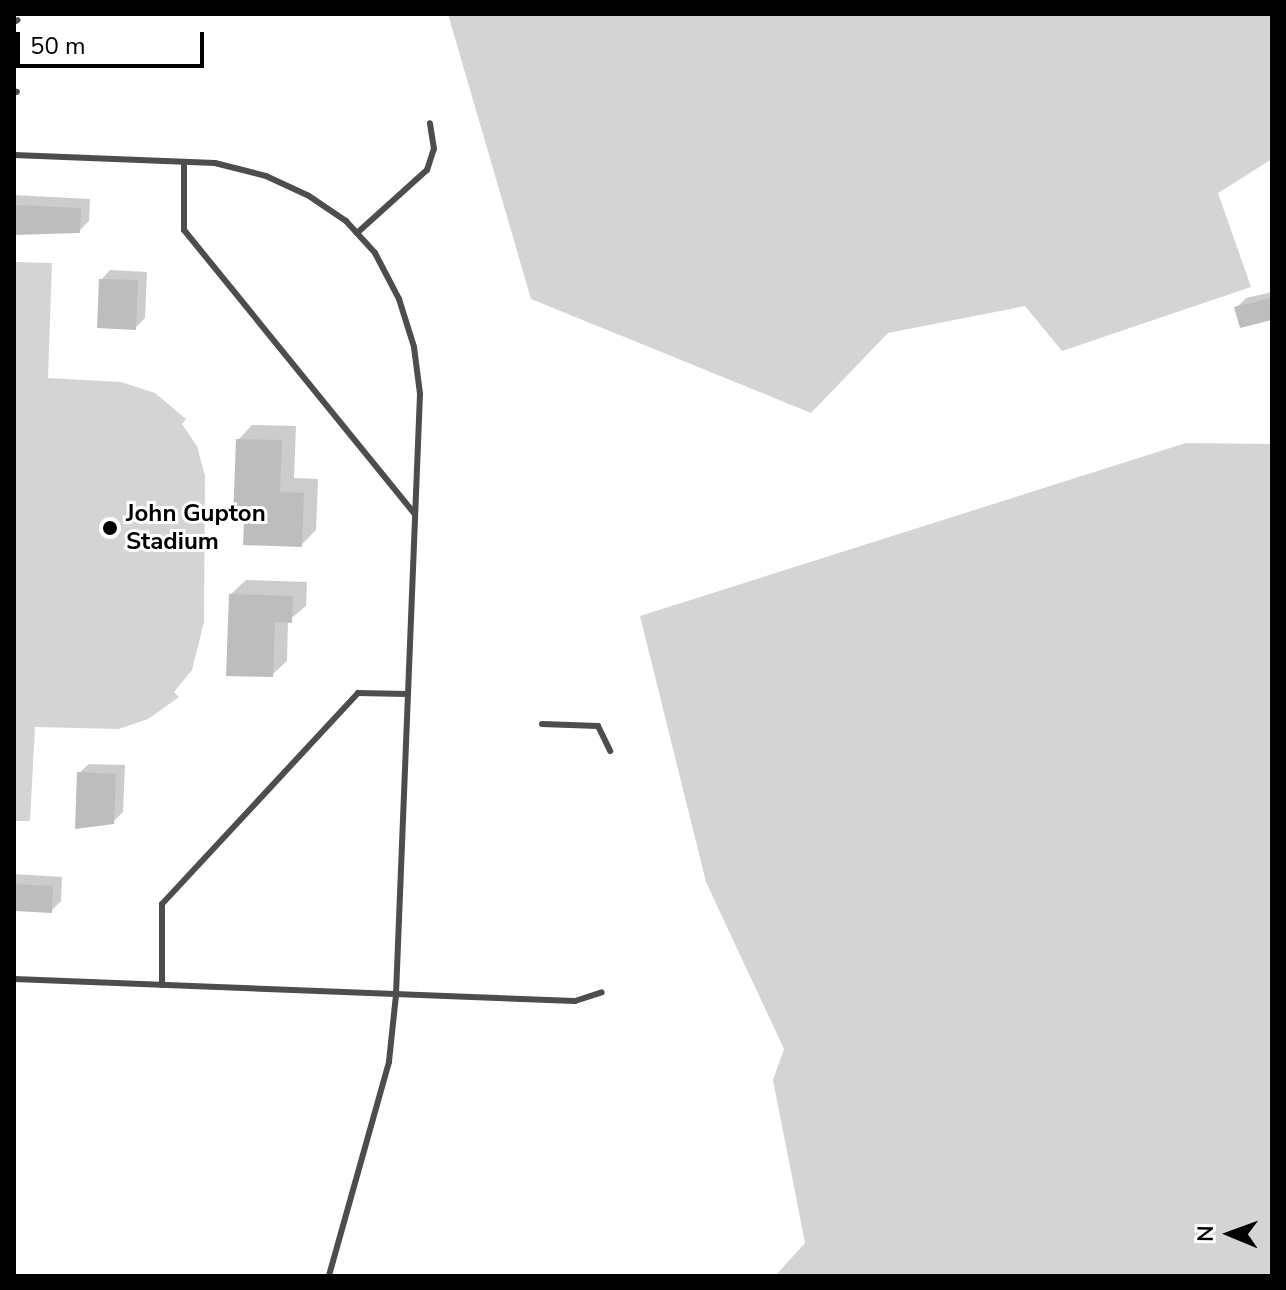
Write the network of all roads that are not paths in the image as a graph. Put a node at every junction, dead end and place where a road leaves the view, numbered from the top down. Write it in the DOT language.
graph roads {
  1 [pos="430,123"];
  2 [pos="14,155"];
  3 [pos="184,162"];
  4 [pos="357,233"];
  5 [pos="415,513"];
  6 [pos="407,694"];
  7 [pos="542,724"];
  8 [pos="610,751"];
  9 [pos="14,979"];
  10 [pos="162,985"];
  11 [pos="602,992"];
  12 [pos="396,995"];
  13 [pos="329,1276"];
  1 -- 4 [label="lane"];
  2 -- 3 [label="lane"];
  3 -- 4 [label="lane"];
  3 -- 5 [label="lane"];
  4 -- 5 [label="lane"];
  5 -- 6 [label="lane"];
  6 -- 10 [label="lane"];
  6 -- 12 [label="lane"];
  7 -- 8 [label="lane"];
  9 -- 10 [label="lane"];
  10 -- 12 [label="lane"];
  11 -- 12 [label="lane"];
  12 -- 13 [label="lane"];
}
